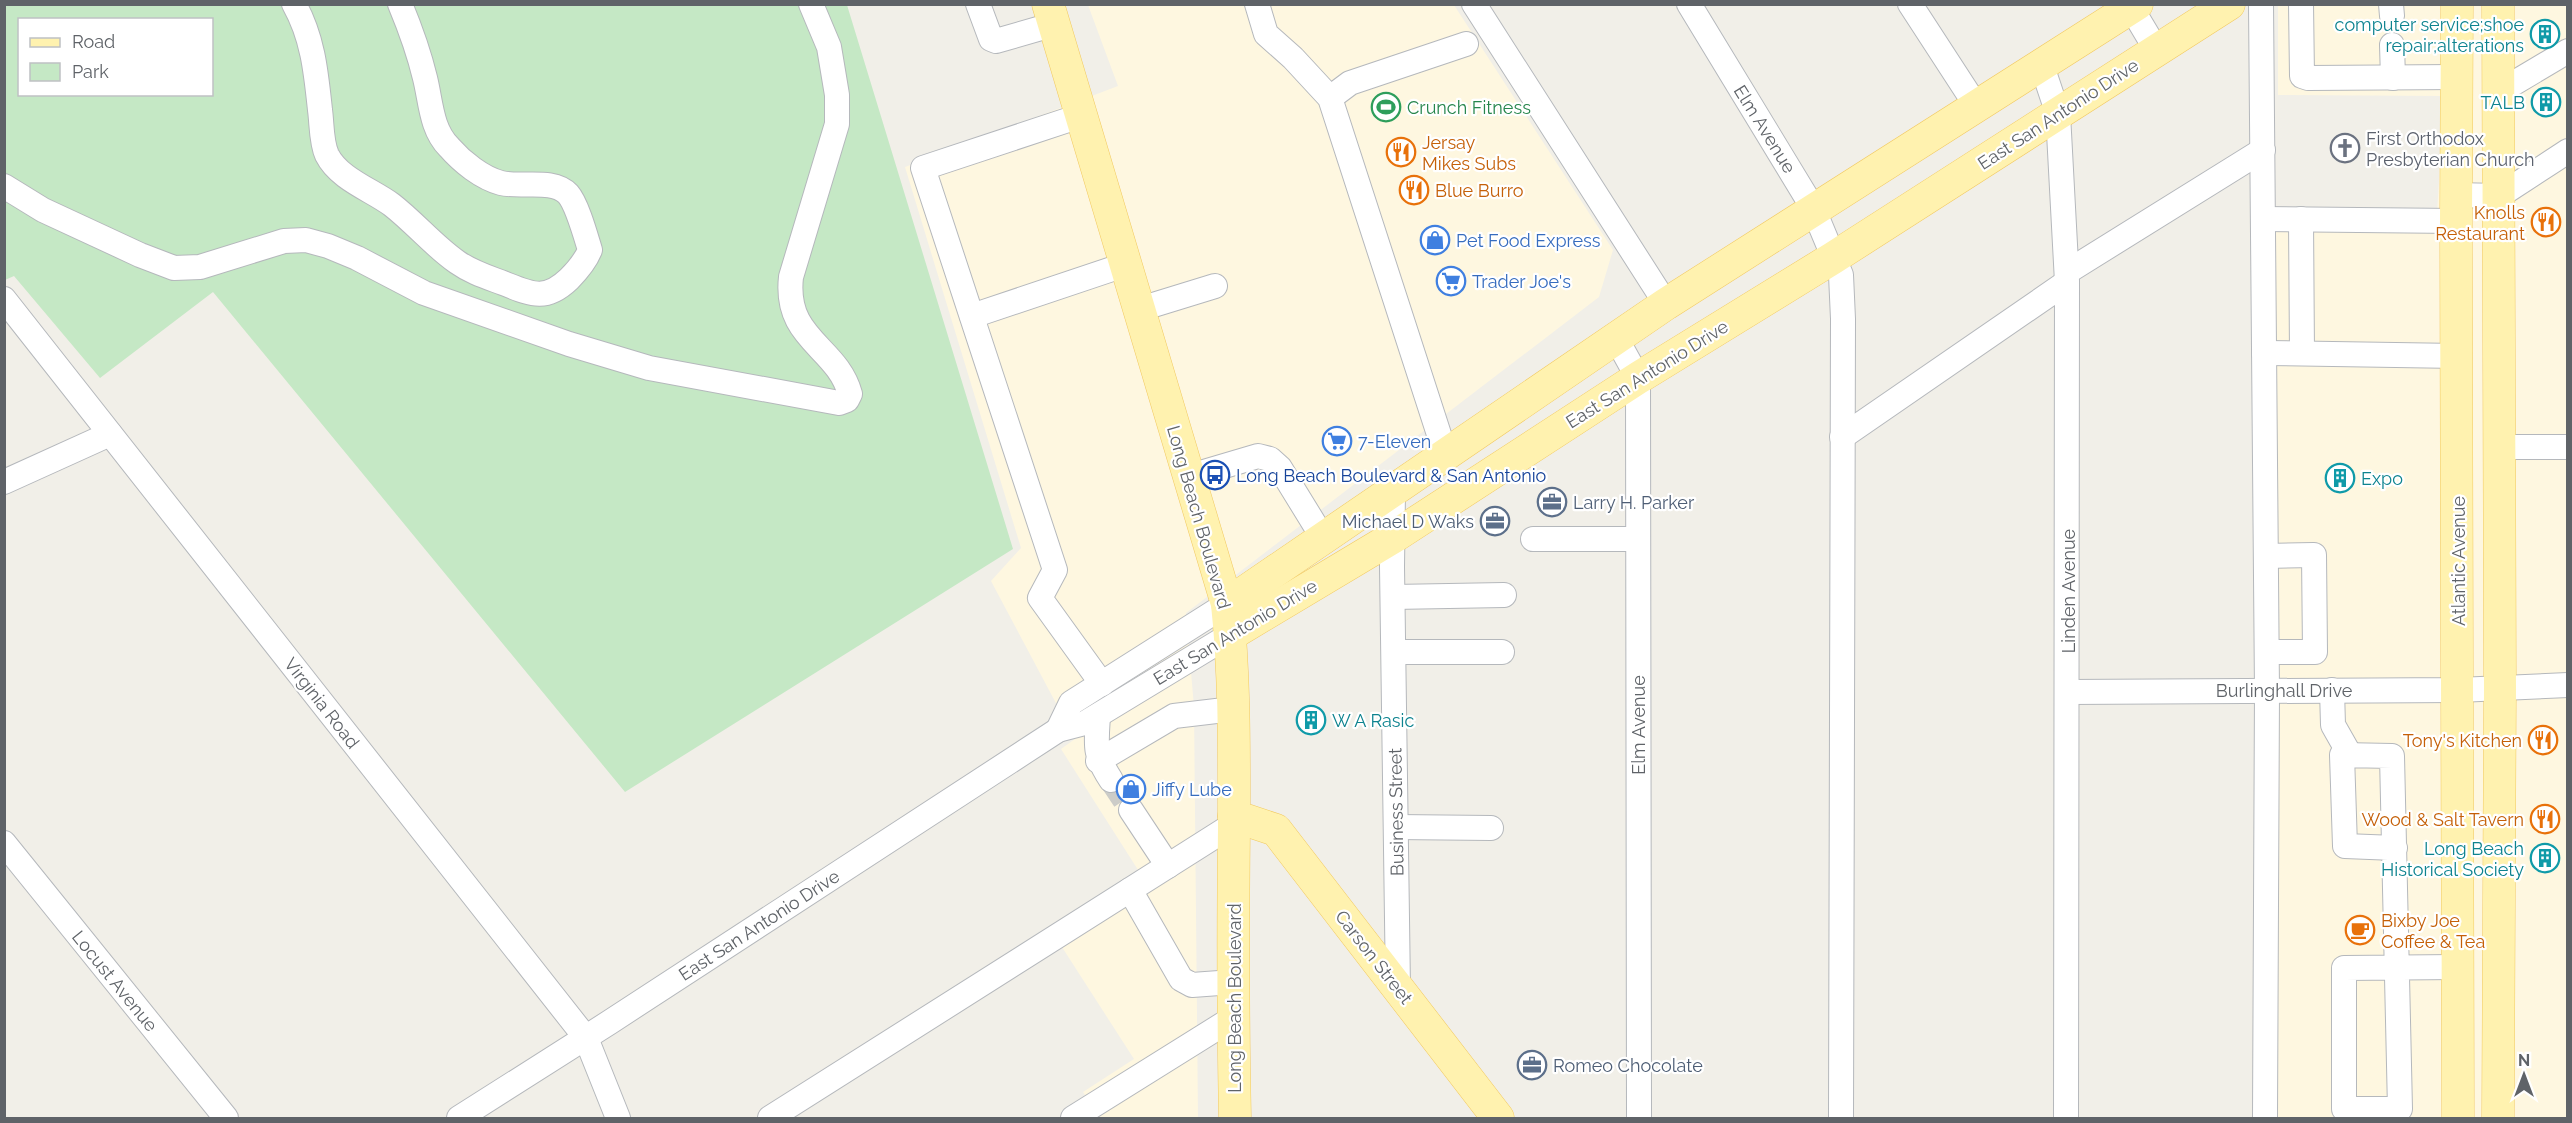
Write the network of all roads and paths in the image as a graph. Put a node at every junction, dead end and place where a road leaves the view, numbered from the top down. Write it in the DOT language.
graph roads {
  1 [pos="294,4"];
  2 [pos="399,4"];
  3 [pos="811,4"];
  4 [pos="978,4"];
  5 [pos="1257,4"];
  6 [pos="1474,4"];
  7 [pos="1689,4"];
  8 [pos="1910,4"];
  9 [pos="2229,4"];
  10 [pos="2261,4"];
  11 [pos="2301,4"];
  12 [pos="2457,4"];
  13 [pos="2132,6"];
  14 [pos="2500,6"];
  15 [pos="1052,14"];
  16 [pos="1466,44"];
  17 [pos="2392,45"];
  18 [pos="2157,51"];
  19 [pos="2568,51"];
  20 [pos="2042,66"];
  21 [pos="2457,77"];
  22 [pos="2393,78"];
  23 [pos="2499,92"];
  24 [pos="1330,98"];
  25 [pos="1977,107"];
  26 [pos="2058,114"];
  27 [pos="1080,116"];
  28 [pos="2263,150"];
  29 [pos="2568,152"];
  30 [pos="4,186"];
  31 [pos="2499,196"];
  32 [pos="1814,208"];
  33 [pos="2456,208"];
  34 [pos="2263,219"];
  35 [pos="2301,219"];
  36 [pos="1833,258"];
  37 [pos="1124,265"];
  38 [pos="2067,277"];
  39 [pos="1215,286"];
  40 [pos="4,299"];
  41 [pos="1666,304"];
  42 [pos="1137,310"];
  43 [pos="972,316"];
  44 [pos="1616,338"];
  45 [pos="2264,353"];
  46 [pos="2302,353"];
  47 [pos="2458,356"];
  48 [pos="1638,378"];
  49 [pos="110,434"];
  50 [pos="1842,437"];
  51 [pos="2500,447"];
  52 [pos="2568,447"];
  53 [pos="1446,456"];
  54 [pos="1187,477"];
  55 [pos="4,482"];
  56 [pos="1393,492"];
  57 [pos="1323,538"];
  58 [pos="1392,538"];
  59 [pos="1533,539"];
  60 [pos="1638,539"];
  61 [pos="2266,556"];
  62 [pos="1504,595"];
  63 [pos="1393,597"];
  64 [pos="1227,604"];
  65 [pos="1230,635"];
  66 [pos="1394,652"];
  67 [pos="1502,652"];
  68 [pos="2266,652"];
  69 [pos="1102,684"];
  70 [pos="2568,686"];
  71 [pos="2500,687"];
  72 [pos="2332,690"];
  73 [pos="2458,690"];
  74 [pos="2267,691"];
  75 [pos="2068,692"];
  76 [pos="1233,710"];
  77 [pos="1098,716"];
  78 [pos="1058,730"];
  79 [pos="2350,755"];
  80 [pos="1131,810"];
  81 [pos="1234,820"];
  82 [pos="1396,827"];
  83 [pos="1491,828"];
  84 [pos="4,843"];
  85 [pos="2395,848"];
  86 [pos="1168,866"];
  87 [pos="1130,890"];
  88 [pos="2457,967"];
  89 [pos="2396,968"];
  90 [pos="1233,982"];
  91 [pos="1398,989"];
  92 [pos="1233,1018"];
  93 [pos="586,1038"];
  94 [pos="226,1119"];
  95 [pos="459,1119"];
  96 [pos="618,1119"];
  97 [pos="770,1119"];
  98 [pos="1073,1119"];
  99 [pos="1235,1119"];
  100 [pos="1498,1119"];
  101 [pos="1639,1119"];
  102 [pos="1841,1119"];
  103 [pos="2066,1119"];
  104 [pos="2265,1119"];
  105 [pos="2458,1119"];
  106 [pos="2498,1119"];
  1 -- 2 [label="street"];
  3 -- 30 [label="street"];
  4 -- 15 [label="street"];
  5 -- 24 [label="street"];
  6 -- 41 [label="street"];
  7 -- 32 [label="street, Elm Avenue"];
  8 -- 25 [label="street"];
  9 -- 18 [label="main road, East San Antonio Drive"];
  10 -- 28 [label="street"];
  11 -- 22 [label="street"];
  12 -- 21 [label="main road, Atlantic Avenue"];
  13 -- 18 [label="street"];
  13 -- 20 [label="main road, East San Antonio Drive"];
  14 -- 23 [label="main road"];
  15 -- 27 [label="main road, Long Beach Boulevard"];
  16 -- 24 [label="street"];
  17 -- 22 [label="street"];
  18 -- 26 [label="main road, East San Antonio Drive"];
  19 -- 23 [label="street"];
  20 -- 25 [label="main road, East San Antonio Drive"];
  20 -- 26 [label="street, Linden Avenue"];
  21 -- 22 [label="street"];
  21 -- 33 [label="main road, Atlantic Avenue"];
  23 -- 31 [label="main road"];
  24 -- 53 [label="street"];
  25 -- 32 [label="main road, East San Antonio Drive"];
  26 -- 36 [label="main road, East San Antonio Drive"];
  26 -- 38 [label="street, Linden Avenue"];
  27 -- 37 [label="main road, Long Beach Boulevard"];
  27 -- 43 [label="street"];
  28 -- 34 [label="street"];
  28 -- 38 [label="street"];
  29 -- 31 [label="street"];
  31 -- 33 [label="street"];
  31 -- 51 [label="main road"];
  32 -- 36 [label="street, Elm Avenue"];
  32 -- 41 [label="main road, East San Antonio Drive"];
  33 -- 35 [label="street"];
  33 -- 47 [label="main road, Atlantic Avenue"];
  34 -- 35 [label="street"];
  34 -- 45 [label="street"];
  35 -- 46 [label="street"];
  36 -- 48 [label="main road, East San Antonio Drive"];
  36 -- 50 [label="street, Elm Avenue"];
  37 -- 42 [label="main road, Long Beach Boulevard"];
  37 -- 43 [label="street"];
  38 -- 50 [label="street"];
  38 -- 75 [label="street, Linden Avenue"];
  39 -- 42 [label="street"];
  40 -- 49 [label="street, Virginia Road"];
  41 -- 44 [label="main road, East San Antonio Drive"];
  42 -- 54 [label="main road, Long Beach Boulevard"];
  43 -- 69 [label="street"];
  44 -- 48 [label="street, Elm Avenue"];
  44 -- 53 [label="main road, East San Antonio Drive"];
  45 -- 46 [label="street"];
  45 -- 61 [label="street"];
  46 -- 47 [label="street"];
  47 -- 73 [label="main road, Atlantic Avenue"];
  48 -- 58 [label="main road, East San Antonio Drive"];
  48 -- 60 [label="street, Elm Avenue"];
  49 -- 55 [label="street"];
  49 -- 93 [label="street, Virginia Road"];
  50 -- 102 [label="street, Elm Avenue"];
  51 -- 52 [label="street"];
  51 -- 71 [label="main road"];
  53 -- 56 [label="main road, East San Antonio Drive"];
  54 -- 57 [label="street"];
  54 -- 64 [label="main road, Long Beach Boulevard"];
  56 -- 57 [label="main road, East San Antonio Drive"];
  56 -- 58 [label="street, Business Street"];
  57 -- 64 [label="main road, East San Antonio Drive"];
  58 -- 63 [label="street, Business Street"];
  58 -- 65 [label="main road, East San Antonio Drive"];
  59 -- 60 [label="street"];
  60 -- 101 [label="street, Elm Avenue"];
  61 -- 68 [label="street"];
  61 -- 68 [label="street"];
  62 -- 63 [label="street"];
  63 -- 66 [label="street, Business Street"];
  64 -- 65 [label="main road, Long Beach Boulevard"];
  64 -- 69 [label="street, East San Antonio Drive"];
  65 -- 76 [label="main road, Long Beach Boulevard"];
  65 -- 77 [label="street, East San Antonio Drive"];
  66 -- 67 [label="street"];
  66 -- 82 [label="street, Business Street"];
  68 -- 74 [label="street"];
  69 -- 78 [label="street, East San Antonio Drive"];
  70 -- 71 [label="street, Burlinghall Drive"];
  71 -- 73 [label="street, Burlinghall Drive"];
  71 -- 106 [label="main road"];
  72 -- 73 [label="street, Burlinghall Drive"];
  72 -- 74 [label="street, Burlinghall Drive"];
  72 -- 79 [label="street"];
  73 -- 88 [label="main road, Atlantic Avenue"];
  74 -- 75 [label="street, Burlinghall Drive"];
  74 -- 104 [label="street"];
  75 -- 103 [label="street, Linden Avenue"];
  76 -- 77 [label="street"];
  76 -- 81 [label="main road, Long Beach Boulevard"];
  77 -- 78 [label="street, East San Antonio Drive"];
  78 -- 93 [label="street, East San Antonio Drive"];
  79 -- 85 [label="street"];
  79 -- 85 [label="street"];
  80 -- 86 [label="street"];
  81 -- 86 [label="street"];
  81 -- 90 [label="main road, Long Beach Boulevard"];
  81 -- 91 [label="main road, Carson Street"];
  82 -- 83 [label="street"];
  82 -- 91 [label="street, Business Street"];
  84 -- 94 [label="street, Locust Avenue"];
  85 -- 89 [label="street"];
  86 -- 87 [label="street"];
  87 -- 90 [label="street"];
  87 -- 97 [label="street"];
  88 -- 89 [label="street"];
  88 -- 105 [label="main road, Atlantic Avenue"];
  89 -- 89 [label="street"];
  90 -- 92 [label="main road, Long Beach Boulevard"];
  91 -- 100 [label="main road, Carson Street"];
  92 -- 98 [label="street"];
  92 -- 99 [label="main road, Long Beach Boulevard"];
  93 -- 95 [label="street, East San Antonio Drive"];
  93 -- 96 [label="street, Virginia Road"];
}
